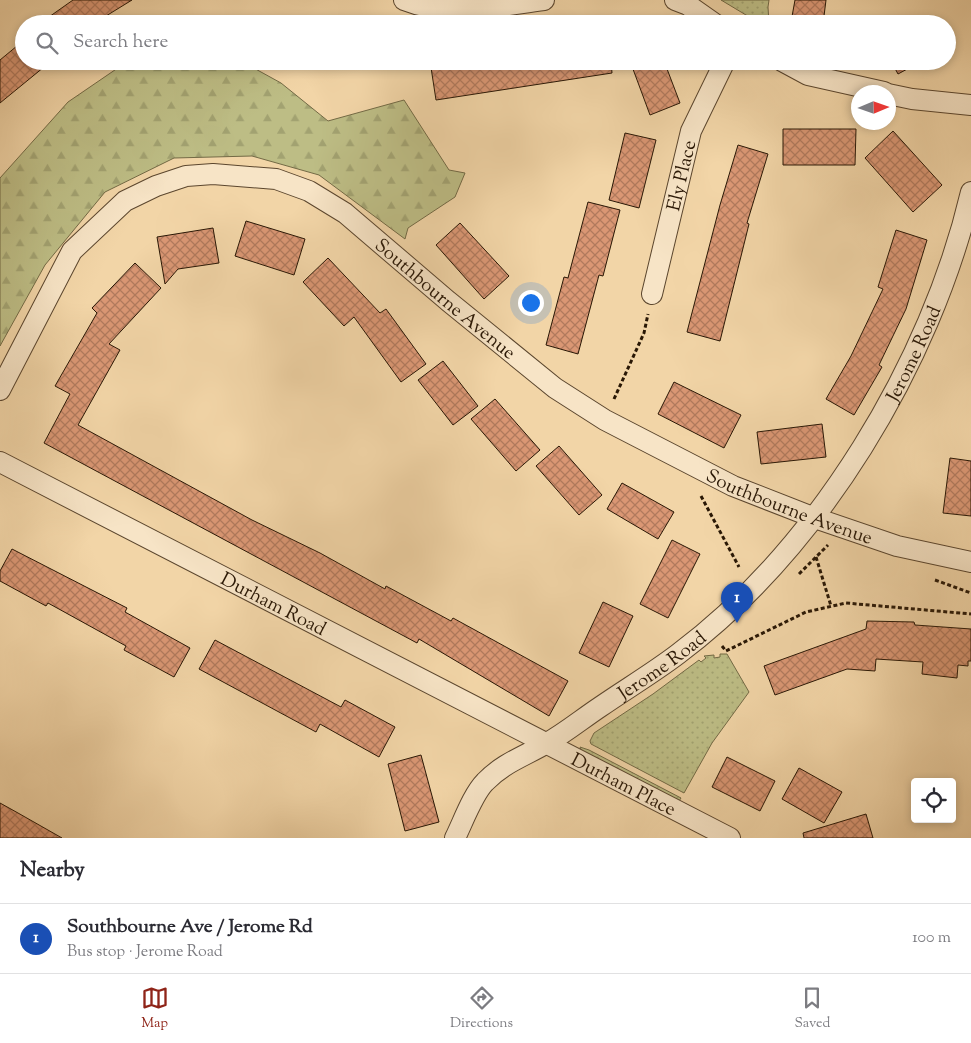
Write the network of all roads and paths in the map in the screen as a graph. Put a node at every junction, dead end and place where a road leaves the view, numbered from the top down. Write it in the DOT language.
graph roads {
  1 [pos="404,0"];
  2 [pos="544,0"];
  3 [pos="675,0"];
  4 [pos="702,15"];
  5 [pos="722,70"];
  6 [pos="800,70"];
  7 [pos="854,85"];
  8 [pos="896,96"];
  9 [pos="971,105"];
  10 [pos="971,192"];
  11 [pos="652,294"];
  12 [pos="0,390"];
  13 [pos="605,420"];
  14 [pos="0,462"];
  15 [pos="701,494"];
  16 [pos="815,518"];
  17 [pos="816,558"];
  18 [pos="971,562"];
  19 [pos="751,589"];
  20 [pos="831,606"];
  21 [pos="971,614"];
  22 [pos="707,629"];
  23 [pos="547,743"];
  24 [pos="455,838"];
  25 [pos="730,838"];
  1 -- 2 [label="street"];
  3 -- 4 [label="street"];
  5 -- 11 [label="street, Ely Place"];
  6 -- 7 [label="street"];
  8 -- 9 [label="street"];
  10 -- 16 [label="street, Jerome Road"];
  11 -- 13 [label="path"];
  12 -- 13 [label="street, Southbourne Avenue"];
  13 -- 16 [label="street, Southbourne Avenue"];
  14 -- 23 [label="street, Durham Road"];
  15 -- 19 [label="path"];
  16 -- 18 [label="street, Southbourne Avenue"];
  16 -- 19 [label="street, Jerome Road"];
  17 -- 20 [label="path"];
  19 -- 22 [label="street, Jerome Road"];
  20 -- 21 [label="path"];
  20 -- 22 [label="path"];
  22 -- 23 [label="street, Jerome Road"];
  23 -- 24 [label="street, Jerome Road"];
  23 -- 25 [label="street, Durham Place"];
}
